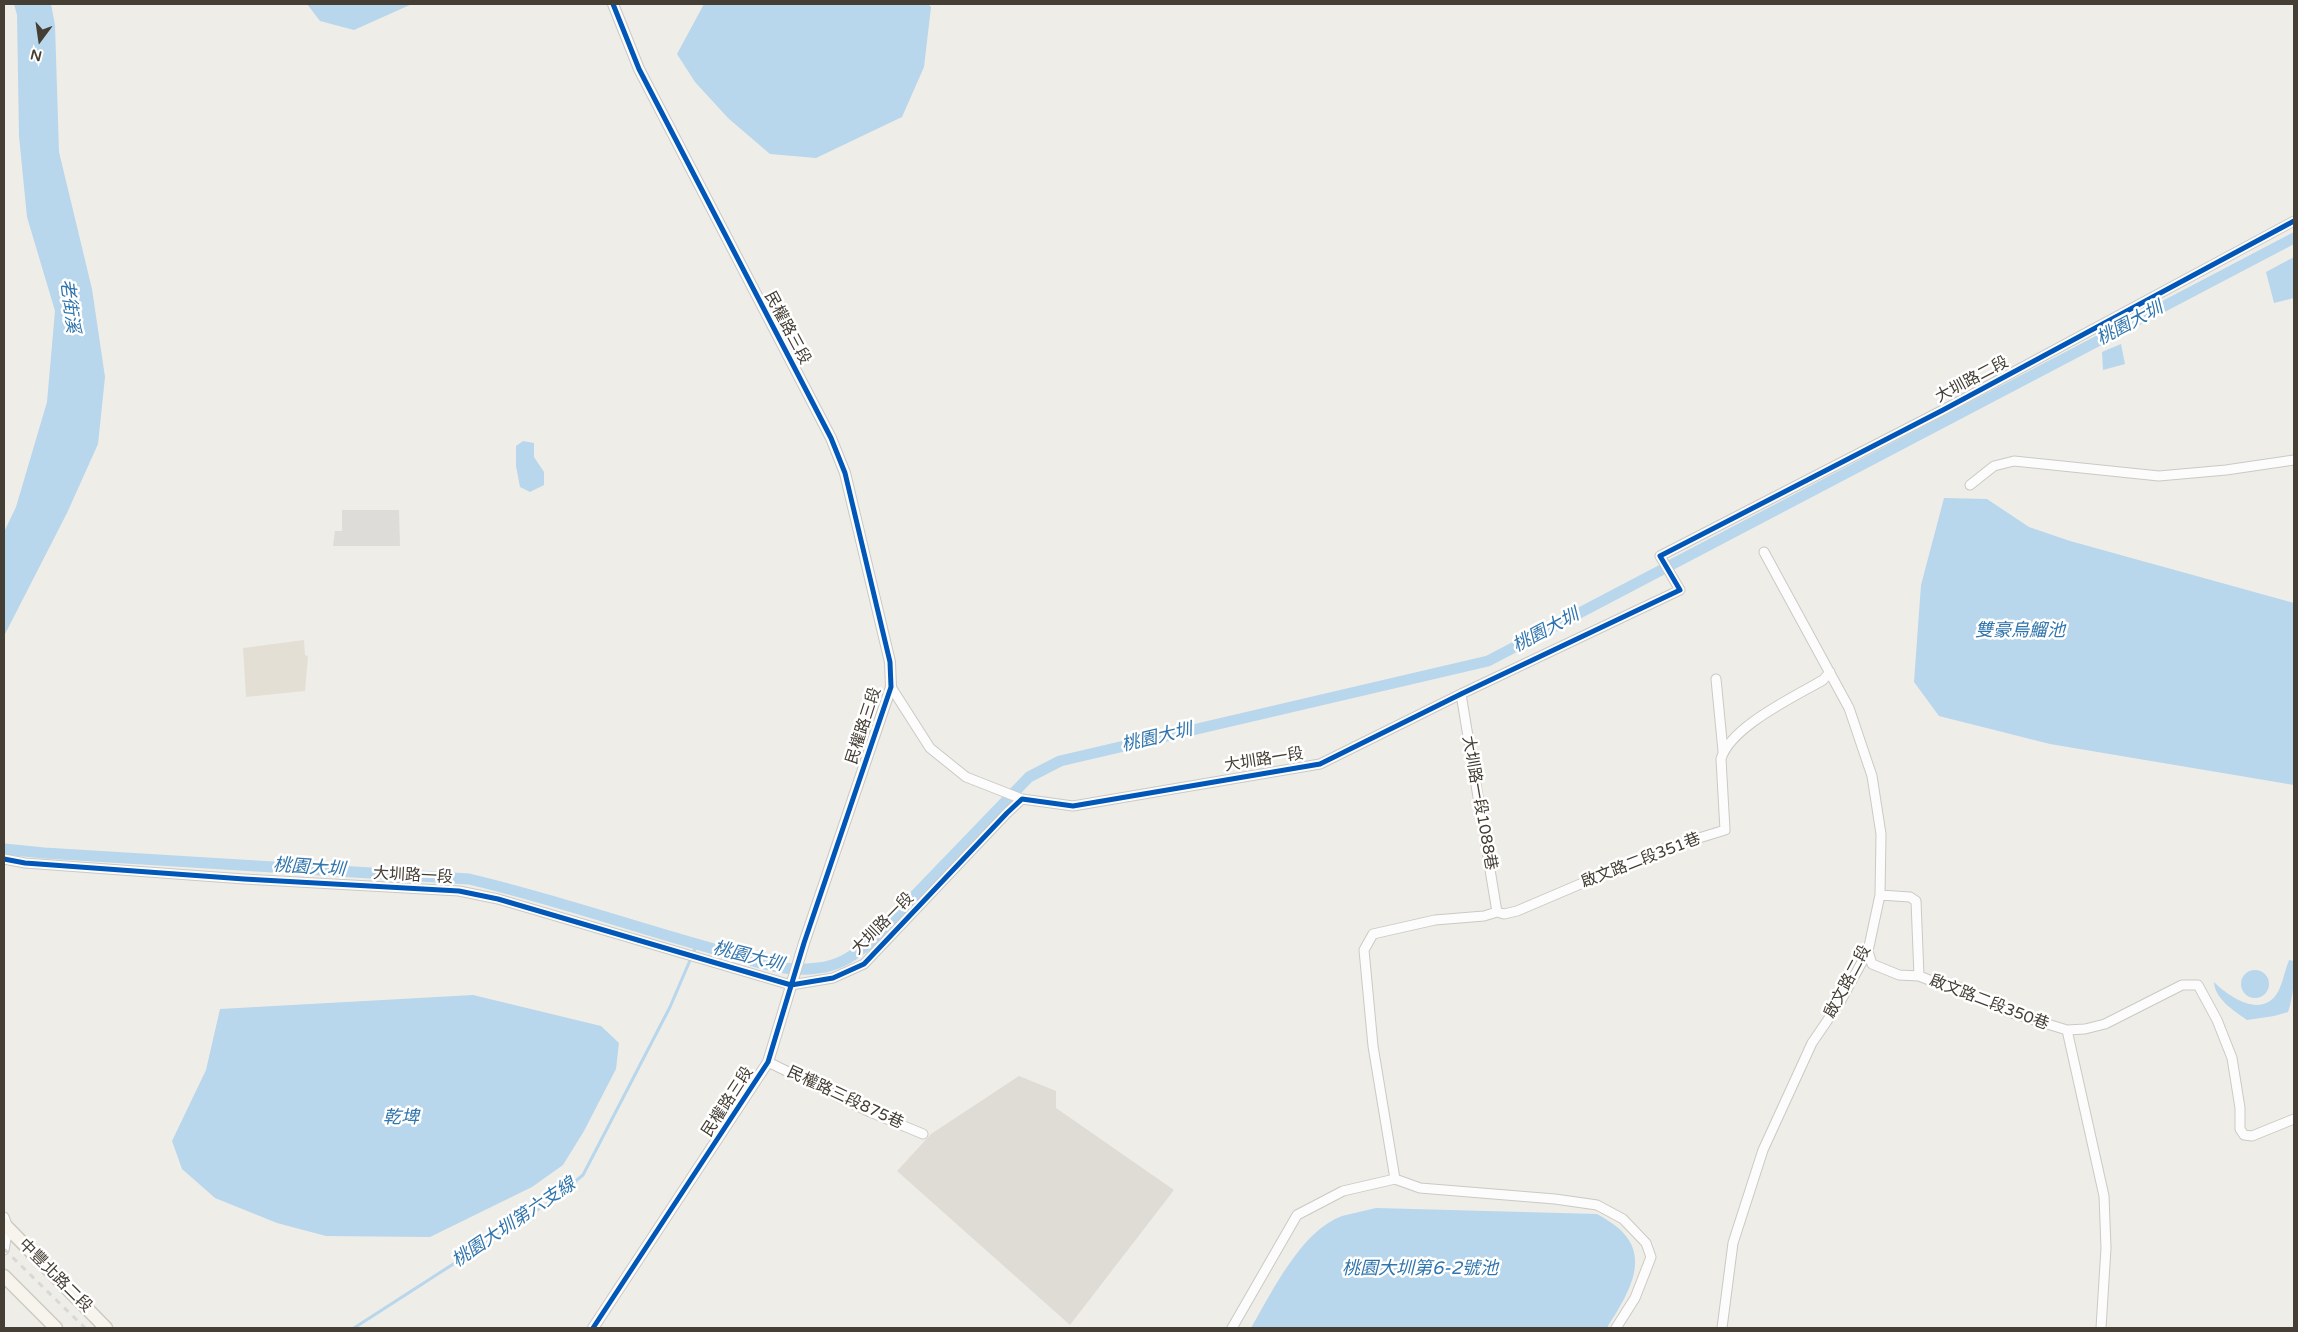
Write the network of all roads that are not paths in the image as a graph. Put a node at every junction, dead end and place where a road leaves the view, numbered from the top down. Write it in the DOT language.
graph roads {
  1 [pos="613,4"];
  2 [pos="2294,221"];
  3 [pos="2294,460"];
  4 [pos="1970,485"];
  5 [pos="1764,552"];
  6 [pos="1680,590"];
  7 [pos="1830,672"];
  8 [pos="1716,679"];
  9 [pos="891,687"];
  10 [pos="1460,694"];
  11 [pos="1723,751"];
  12 [pos="1020,798"];
  13 [pos="4,859"];
  14 [pos="1880,895"];
  15 [pos="1497,912"];
  16 [pos="1868,951"];
  17 [pos="1919,976"];
  18 [pos="791,985"];
  19 [pos="2066,1030"];
  20 [pos="768,1062"];
  21 [pos="2294,1119"];
  22 [pos="923,1134"];
  23 [pos="1395,1179"];
  24 [pos="5,1223"];
  25 [pos="4,1250"];
  26 [pos="4,1276"];
  27 [pos="56,1328"];
  28 [pos="106,1328"];
  29 [pos="594,1328"];
  30 [pos="1232,1328"];
  31 [pos="1616,1328"];
  32 [pos="1722,1328"];
  33 [pos="2101,1328"];
  1 -- 9 [label="street, 民權路三段"];
  2 -- 6 [label="street, 大圳路二段"];
  3 -- 4 [label="street"];
  5 -- 7 [label="street, 啟文路二段"];
  6 -- 10 [label="street, 大圳路一段"];
  7 -- 11 [label="street"];
  7 -- 14 [label="street, 啟文路二段"];
  8 -- 11 [label="street"];
  9 -- 12 [label="street"];
  9 -- 18 [label="street, 民權路三段"];
  10 -- 12 [label="street, 大圳路一段"];
  10 -- 15 [label="street, 大圳路一段1088巷"];
  11 -- 15 [label="street, 啟文路二段351巷"];
  12 -- 18 [label="street, 大圳路一段"];
  13 -- 18 [label="street, 大圳路一段"];
  14 -- 16 [label="street, 啟文路二段"];
  14 -- 17 [label="street"];
  15 -- 23 [label="street"];
  16 -- 17 [label="street, 啟文路二段350巷"];
  16 -- 32 [label="street, 啟文路二段"];
  17 -- 19 [label="street, 啟文路二段350巷"];
  18 -- 20 [label="street, 民權路三段"];
  19 -- 21 [label="street, 啟文路二段350巷"];
  19 -- 33 [label="street"];
  20 -- 22 [label="street, 民權路三段875巷"];
  20 -- 29 [label="street, 民權路三段"];
  23 -- 30 [label="street"];
  23 -- 31 [label="street"];
  24 -- 25 [label="street"];
  24 -- 28 [label="main road, 中豐北路二段"];
  26 -- 27 [label="main road"];
}
